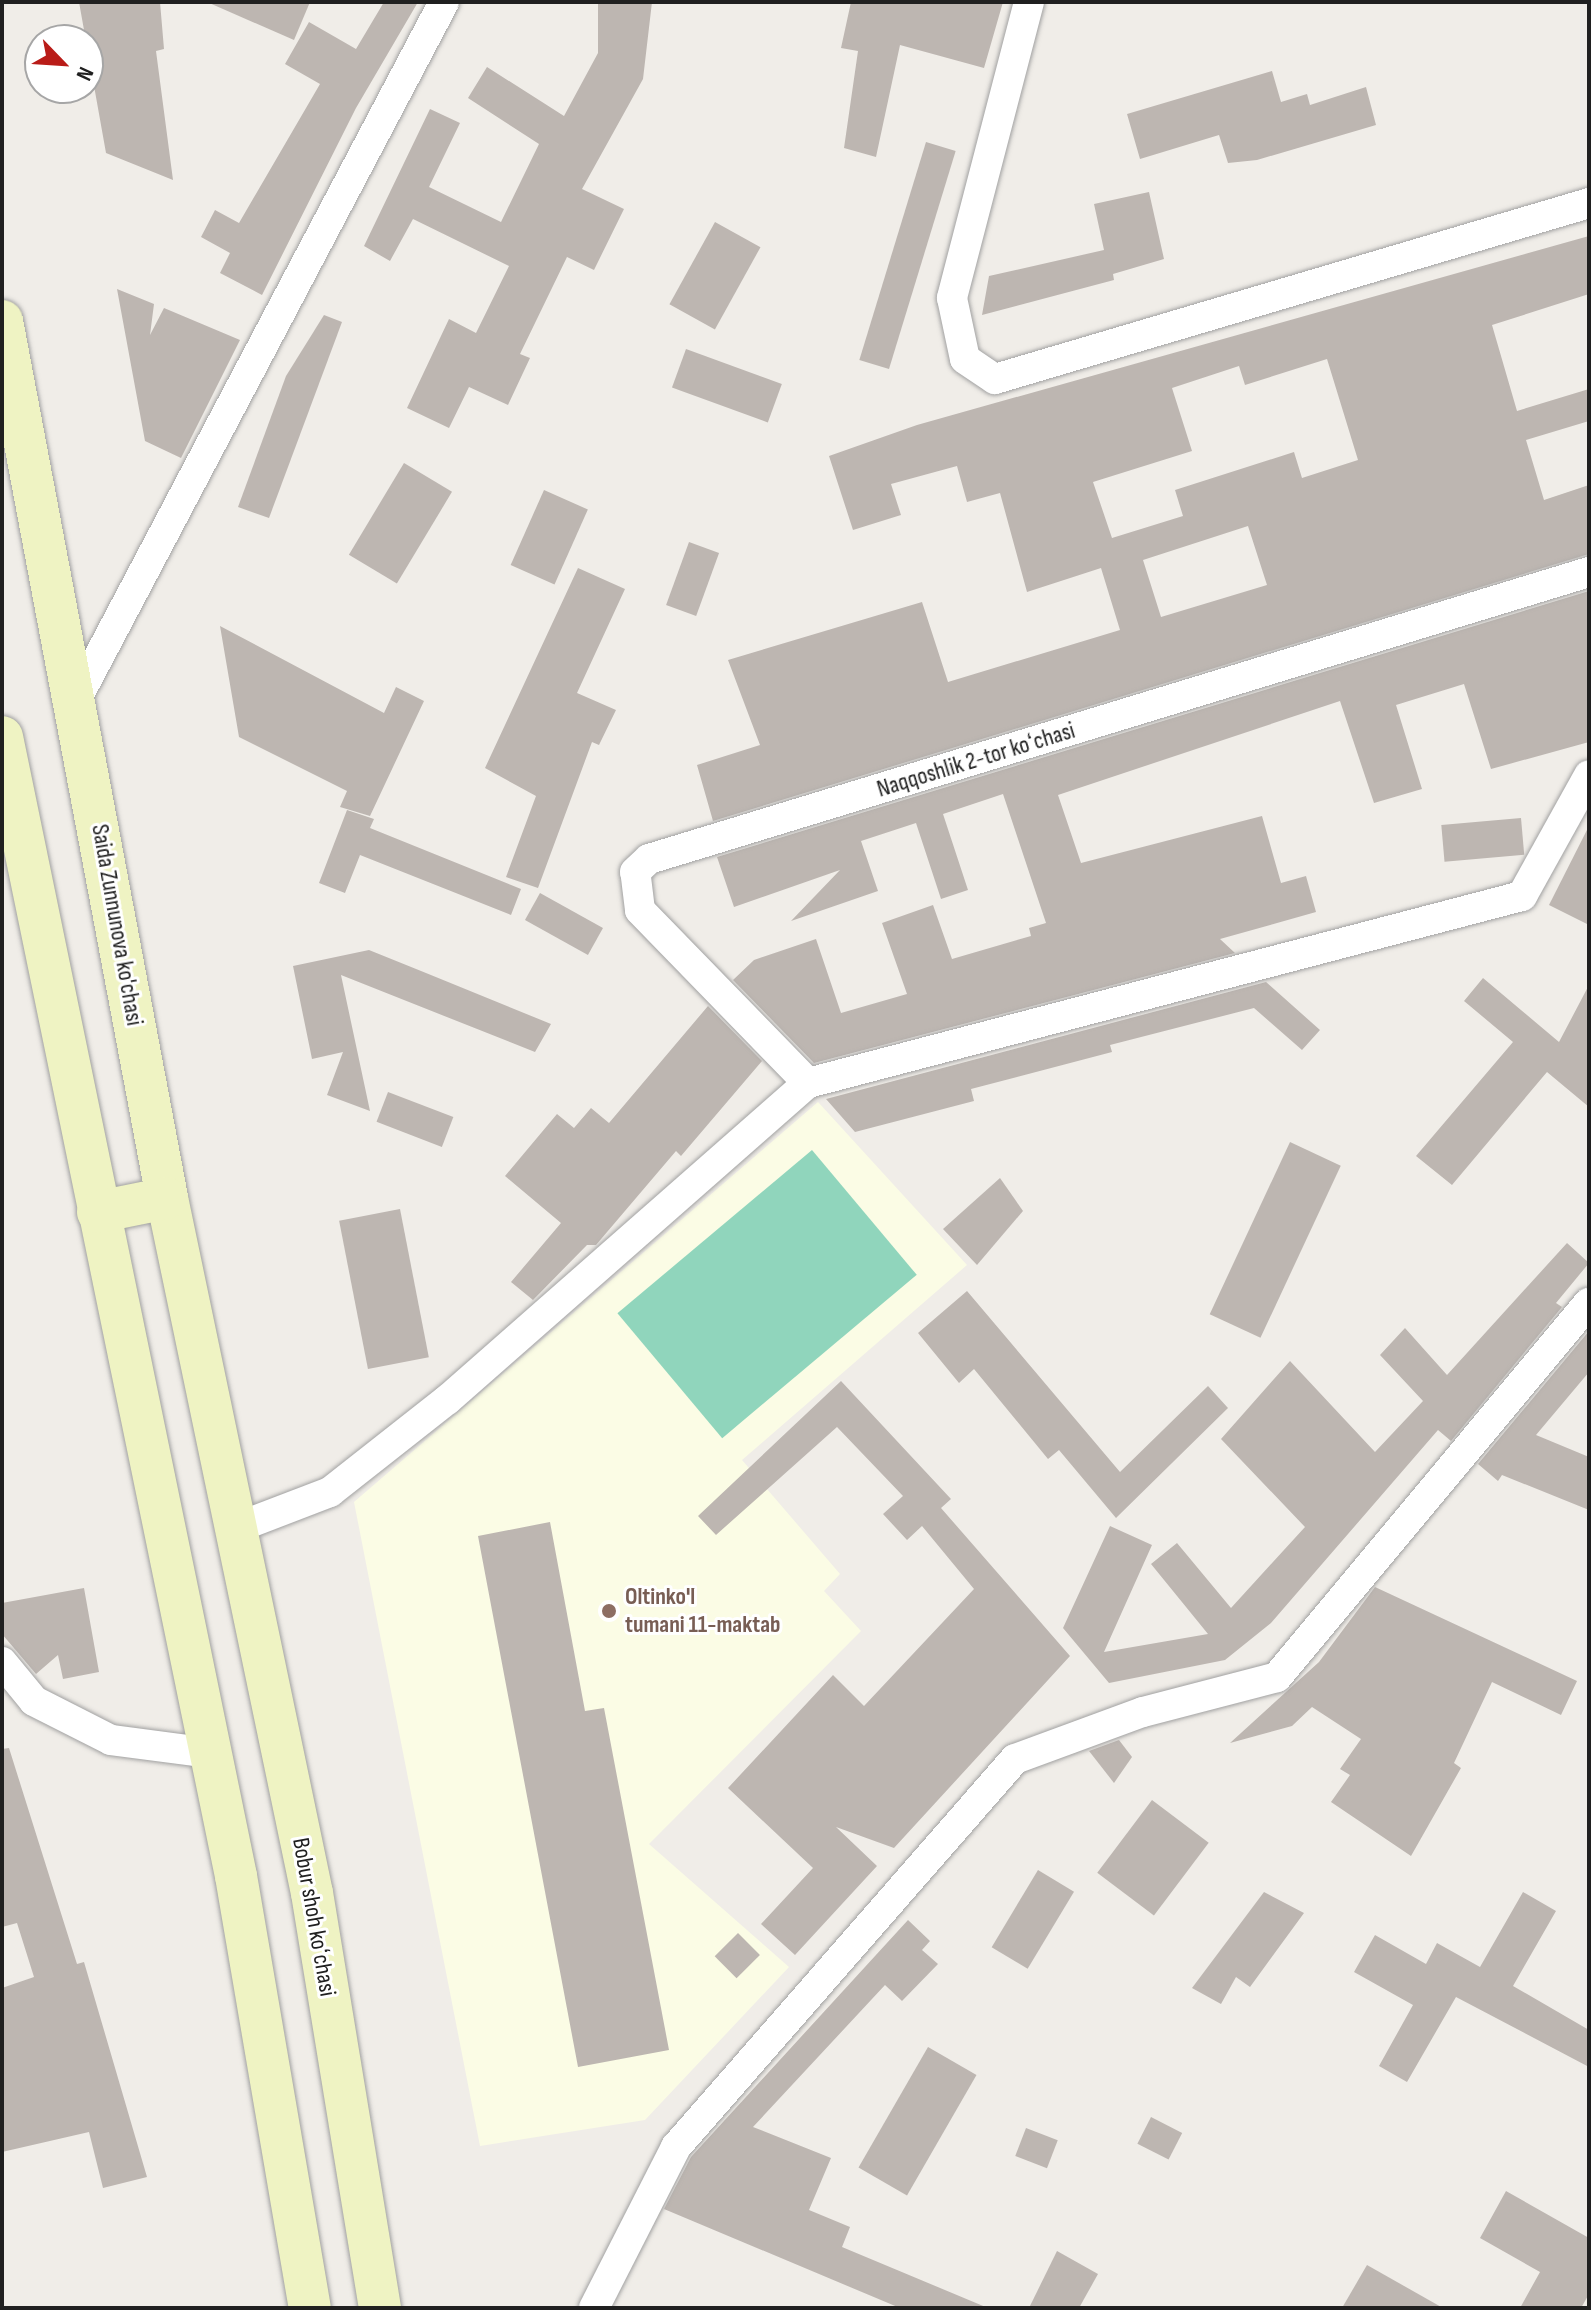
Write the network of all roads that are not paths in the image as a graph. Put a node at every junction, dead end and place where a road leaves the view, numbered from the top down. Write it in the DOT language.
graph roads {
  1 [pos="444,2"];
  2 [pos="1029,2"];
  3 [pos="1589,203"];
  4 [pos="2,321"];
  5 [pos="1589,572"];
  6 [pos="76,700"];
  7 [pos="2,737"];
  8 [pos="1589,775"];
  9 [pos="808,1083"];
  10 [pos="167,1198"];
  11 [pos="98,1212"];
  12 [pos="1589,1303"];
  13 [pos="236,1528"];
  14 [pos="2,1662"];
  15 [pos="211,1753"];
  16 [pos="310,2308"];
  17 [pos="380,2308"];
  18 [pos="594,2308"];
  1 -- 6 [label="street"];
  2 -- 3 [label="street"];
  4 -- 6 [label="main road, Saida Zunnunova ko'chasi"];
  5 -- 9 [label="street, Naqqoshlik 2-tor koʻchasi"];
  6 -- 10 [label="main road, Saida Zunnunova ko'chasi"];
  7 -- 11 [label="main road"];
  8 -- 9 [label="street"];
  9 -- 13 [label="street"];
  10 -- 11 [label="main road"];
  10 -- 13 [label="main road, Saida Zunnunova ko'chasi"];
  11 -- 15 [label="main road"];
  12 -- 18 [label="street"];
  13 -- 17 [label="main road, Bobur shoh koʻchasi"];
  14 -- 15 [label="street"];
  15 -- 16 [label="main road"];
}
